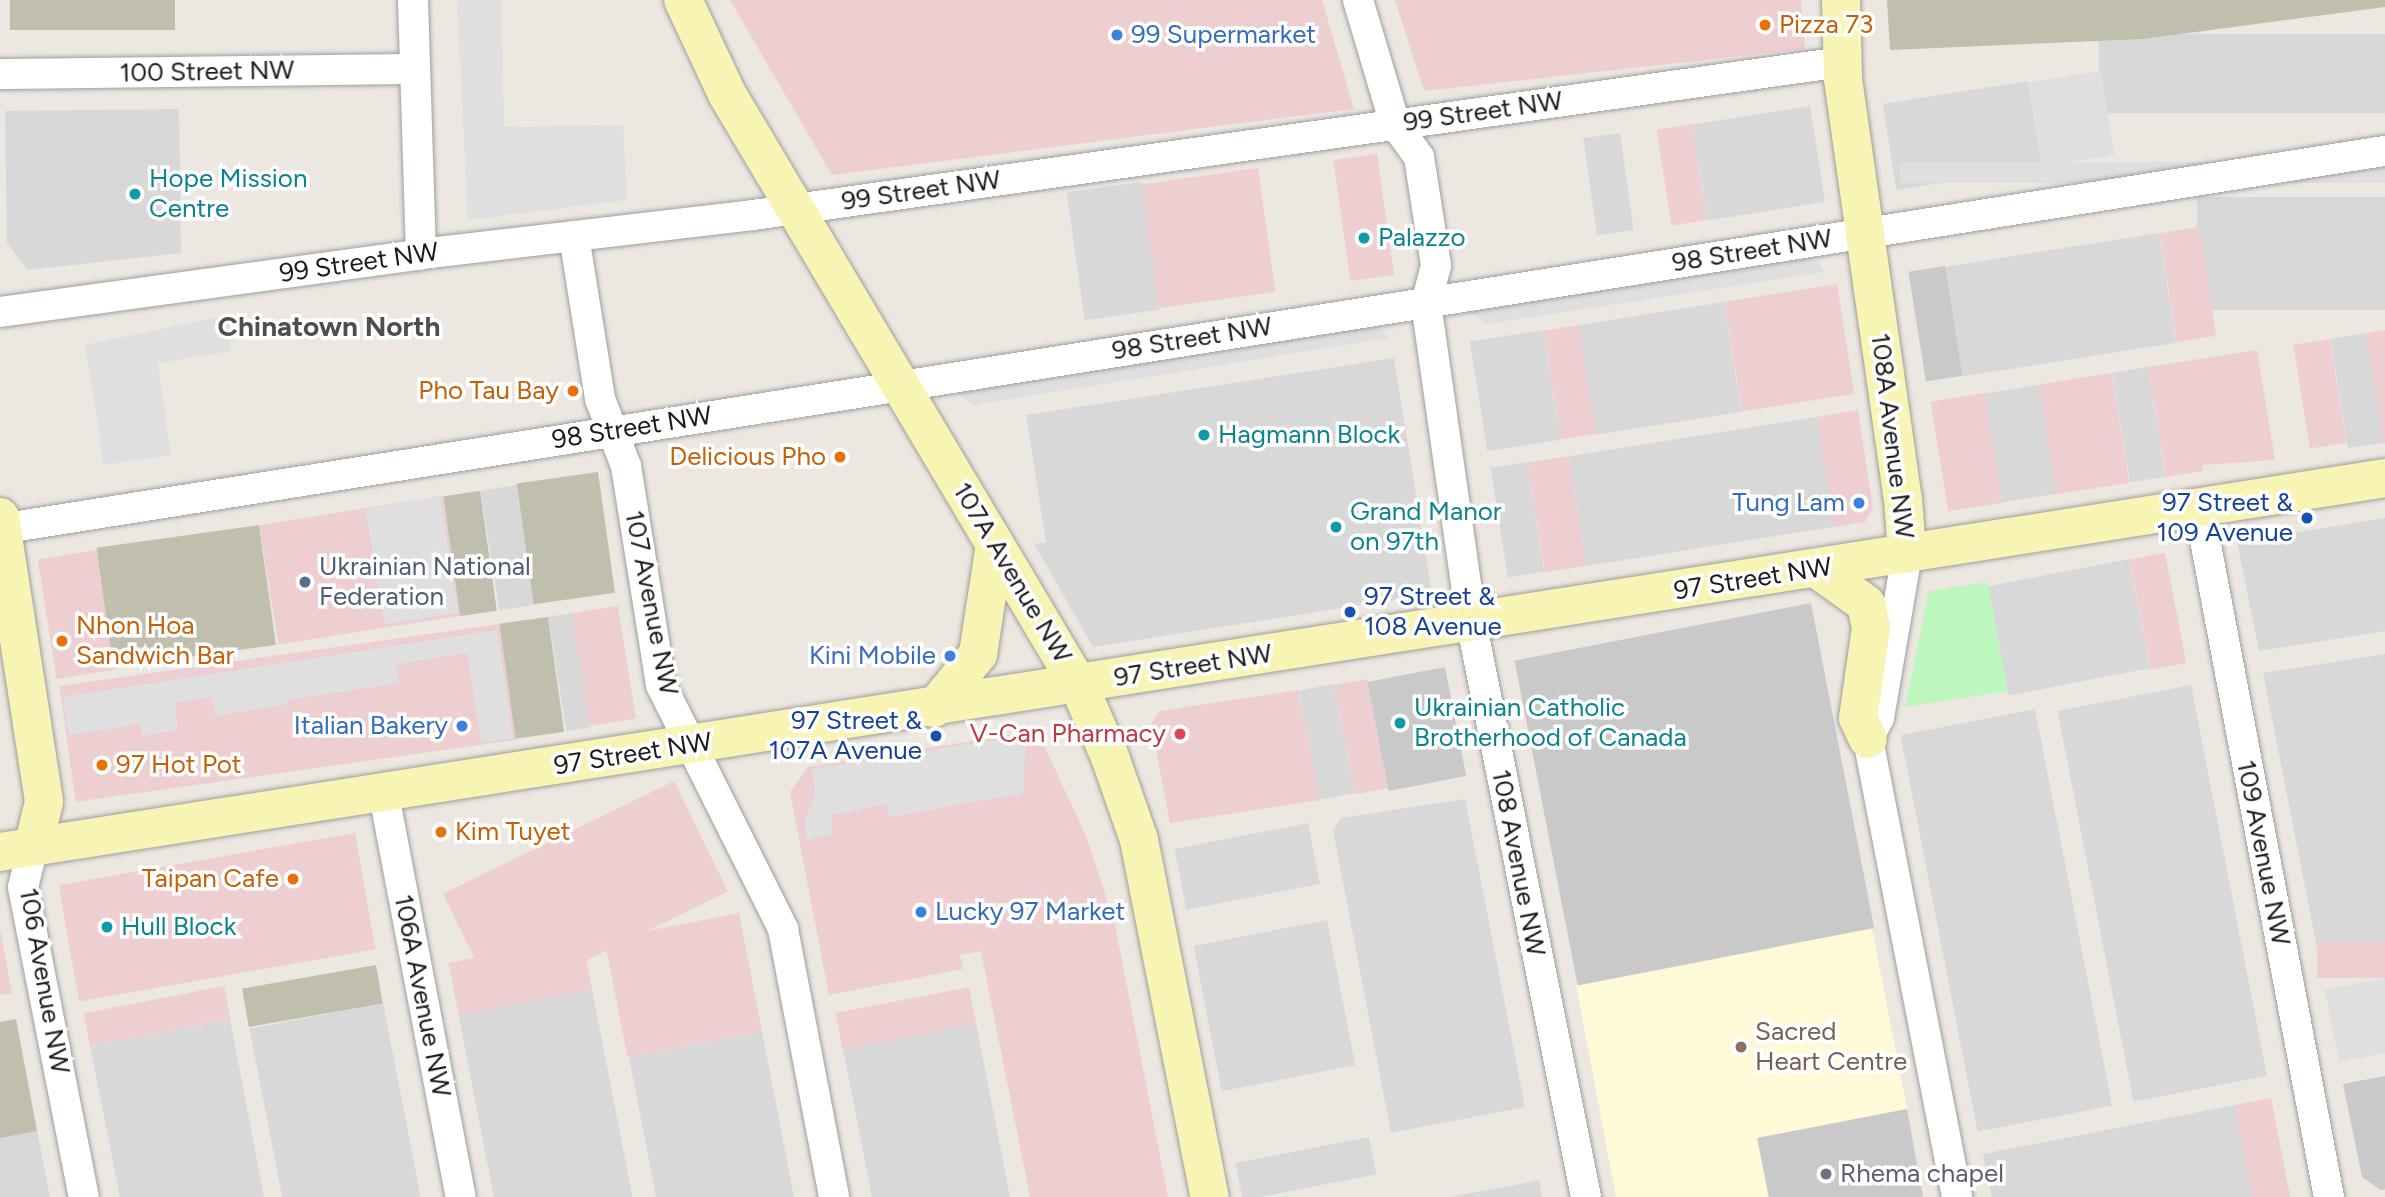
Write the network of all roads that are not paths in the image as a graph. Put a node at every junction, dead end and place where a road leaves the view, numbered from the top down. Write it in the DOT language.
graph roads {
  1 [pos="413,0"];
  2 [pos="683,0"];
  3 [pos="1358,0"];
  4 [pos="1841,0"];
  5 [pos="1842,62"];
  6 [pos="414,68"];
  7 [pos="0,74"];
  8 [pos="1395,124"];
  9 [pos="2385,151"];
  10 [pos="798,209"];
  11 [pos="1863,233"];
  12 [pos="574,236"];
  13 [pos="421,254"];
  14 [pos="1426,303"];
  15 [pos="0,312"];
  16 [pos="902,386"];
  17 [pos="612,432"];
  18 [pos="2385,478"];
  19 [pos="2199,508"];
  20 [pos="1,525"];
  21 [pos="995,544"];
  22 [pos="1907,554"];
  23 [pos="1817,569"];
  24 [pos="1471,621"];
  25 [pos="1077,684"];
  26 [pos="934,708"];
  27 [pos="1868,739"];
  28 [pos="691,745"];
  29 [pos="384,795"];
  30 [pos="17,850"];
  31 [pos="84,1197"];
  32 [pos="461,1197"];
  33 [pos="834,1197"];
  34 [pos="1210,1197"];
  35 [pos="1586,1197"];
  36 [pos="1957,1197"];
  37 [pos="2329,1197"];
  1 -- 6 [label="street"];
  2 -- 10 [label="main road, 107A Avenue NW"];
  3 -- 8 [label="street, 108 Avenue NW"];
  4 -- 5 [label="main road, 108A Avenue NW"];
  5 -- 8 [label="street, 99 Street NW"];
  5 -- 11 [label="main road, 108A Avenue NW"];
  6 -- 7 [label="street, 100 Street NW"];
  6 -- 13 [label="street"];
  8 -- 10 [label="street, 99 Street NW"];
  8 -- 14 [label="street, 108 Avenue NW"];
  9 -- 11 [label="street, 98 Street NW"];
  10 -- 12 [label="street, 99 Street NW"];
  10 -- 16 [label="main road, 107A Avenue NW"];
  11 -- 14 [label="street, 98 Street NW"];
  11 -- 22 [label="main road, 108A Avenue NW"];
  12 -- 13 [label="street, 99 Street NW"];
  12 -- 17 [label="street, 107 Avenue NW"];
  13 -- 15 [label="street, 99 Street NW"];
  14 -- 16 [label="street, 98 Street NW"];
  14 -- 24 [label="street, 108 Avenue NW"];
  16 -- 17 [label="street, 98 Street NW"];
  16 -- 21 [label="main road, 107A Avenue NW"];
  17 -- 20 [label="street, 98 Street NW"];
  17 -- 28 [label="street, 107 Avenue NW"];
  18 -- 19 [label="main road, 97 Street NW"];
  19 -- 22 [label="main road, 97 Street NW"];
  19 -- 37 [label="street, 109 Avenue NW"];
  20 -- 30 [label="main road, 106 Avenue NW"];
  21 -- 25 [label="main road, 107A Avenue NW"];
  21 -- 26 [label="main road"];
  22 -- 23 [label="main road, 97 Street NW"];
  22 -- 27 [label="street, 108A Avenue NW"];
  23 -- 24 [label="main road, 97 Street NW"];
  23 -- 27 [label="main road"];
  24 -- 25 [label="main road, 97 Street NW"];
  24 -- 35 [label="street, 108 Avenue NW"];
  25 -- 26 [label="main road, 97 Street NW"];
  25 -- 34 [label="main road, 107A Avenue NW"];
  26 -- 28 [label="main road, 97 Street NW"];
  27 -- 36 [label="street"];
  28 -- 29 [label="main road, 97 Street NW"];
  28 -- 33 [label="street, 107 Avenue NW"];
  29 -- 30 [label="main road, 97 Street NW"];
  29 -- 32 [label="street, 106A Avenue NW"];
  30 -- 31 [label="street, 106 Avenue NW"];
}
